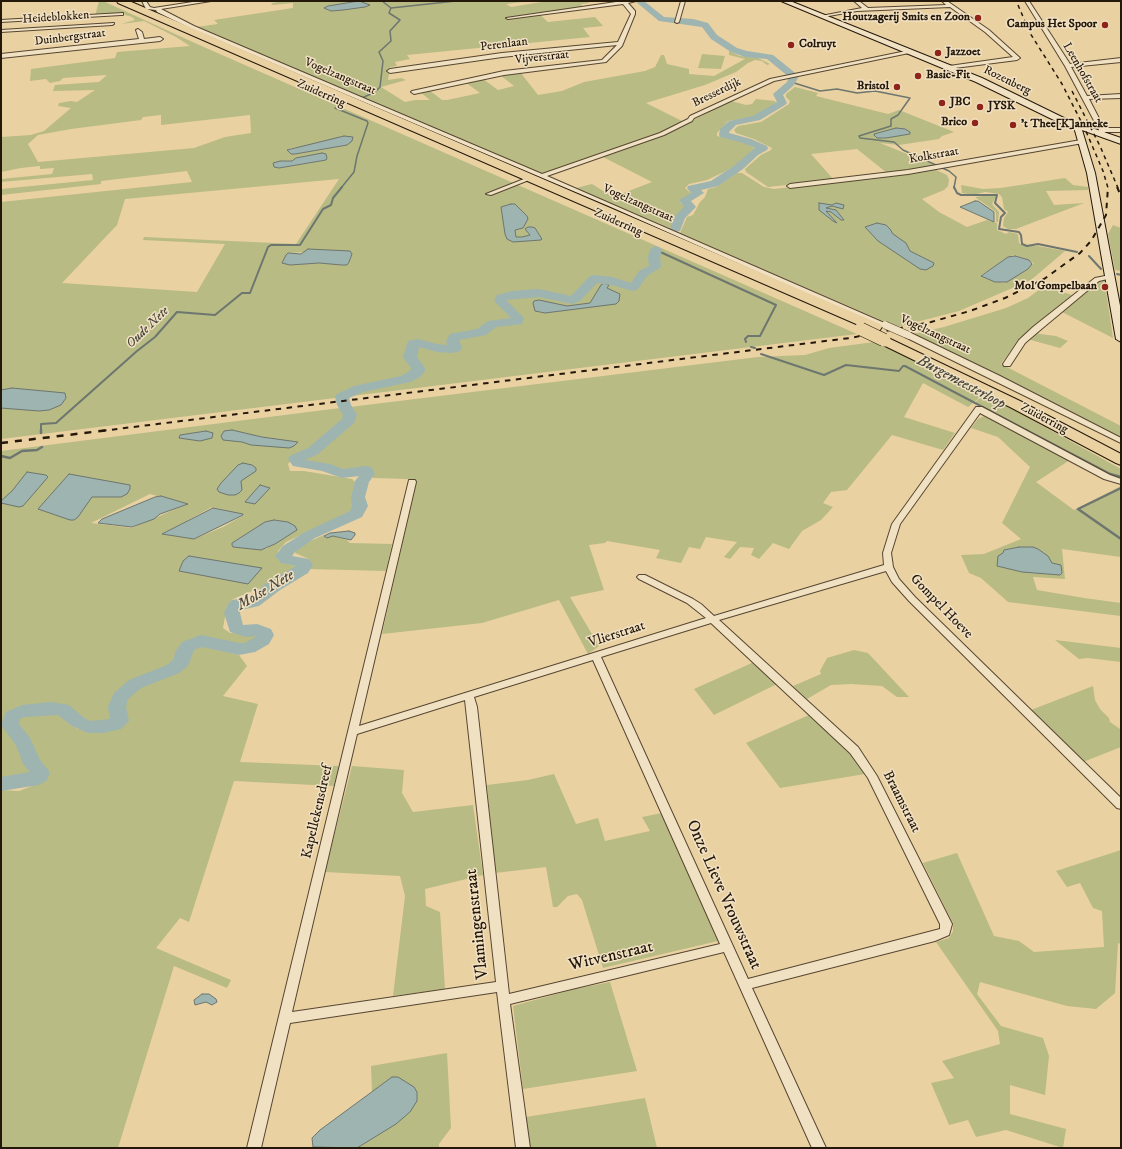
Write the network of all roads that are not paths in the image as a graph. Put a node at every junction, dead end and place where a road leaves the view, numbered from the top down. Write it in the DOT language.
graph roads {
  1 [pos="109,1"];
  2 [pos="121,1"];
  3 [pos="144,1"];
  4 [pos="209,1"];
  5 [pos="683,1"];
  6 [pos="784,1"];
  7 [pos="856,1"];
  8 [pos="944,1"];
  9 [pos="1027,1"];
  10 [pos="630,2"];
  11 [pos="950,6"];
  12 [pos="158,8"];
  13 [pos="867,10"];
  14 [pos="121,14"];
  15 [pos="823,16"];
  16 [pos="508,18"];
  17 [pos="1,21"];
  18 [pos="677,21"];
  19 [pos="112,24"];
  20 [pos="138,30"];
  21 [pos="1,31"];
  22 [pos="160,39"];
  23 [pos="142,41"];
  24 [pos="620,43"];
  25 [pos="909,51"];
  26 [pos="1,56"];
  27 [pos="1121,60"];
  28 [pos="1068,66"];
  29 [pos="949,68"];
  30 [pos="390,71"];
  31 [pos="414,92"];
  32 [pos="1121,96"];
  33 [pos="1085,98"];
  34 [pos="1078,127"];
  35 [pos="1121,130"];
  36 [pos="1102,132"];
  37 [pos="1121,141"];
  38 [pos="1081,142"];
  39 [pos="532,179"];
  40 [pos="790,186"];
  41 [pos="489,194"];
  42 [pos="1110,277"];
  43 [pos="890,333"];
  44 [pos="1121,339"];
  45 [pos="1007,364"];
  46 [pos="1121,442"];
  47 [pos="1121,449"];
  48 [pos="1121,460"];
  49 [pos="412,482"];
  50 [pos="1121,482"];
  51 [pos="889,567"];
  52 [pos="642,577"];
  53 [pos="713,620"];
  54 [pos="596,657"];
  55 [pos="469,696"];
  56 [pos="353,732"];
  57 [pos="1121,805"];
  58 [pos="727,947"];
  59 [pos="745,985"];
  60 [pos="502,986"];
  61 [pos="504,1001"];
  62 [pos="284,1019"];
  63 [pos="254,1148"];
  64 [pos="523,1148"];
  65 [pos="818,1148"];
  1 -- 39 [label="highway, Zuiderring"];
  2 -- 39 [label="highway, Zuiderring"];
  3 -- 12 [label="street, Vogelzangstraat"];
  4 -- 12 [label="street"];
  5 -- 18 [label="street"];
  6 -- 15 [label="main road, Rozenberg"];
  7 -- 13 [label="street"];
  8 -- 11 [label="street"];
  9 -- 28 [label="street, Leenhofstraat"];
  10 -- 16 [label="street"];
  10 -- 24 [label="street, Vijverstraat"];
  11 -- 13 [label="street"];
  11 -- 29 [label="street"];
  12 -- 39 [label="street, Vogelzangstraat"];
  13 -- 15 [label="street"];
  14 -- 17 [label="street"];
  15 -- 25 [label="main road, Rozenberg"];
  19 -- 21 [label="street, Heideblokken"];
  20 -- 23 [label="street"];
  22 -- 23 [label="street, Duinbergstraat"];
  23 -- 26 [label="street, Duinbergstraat"];
  24 -- 30 [label="street, Perenlaan"];
  24 -- 31 [label="street, Vijverstraat"];
  25 -- 29 [label="main road, Rozenberg"];
  25 -- 39 [label="street, Bresserdijk"];
  27 -- 28 [label="street"];
  28 -- 33 [label="street, Leenhofstraat"];
  29 -- 34 [label="main road, Rozenberg"];
  32 -- 33 [label="street"];
  33 -- 36 [label="street, Leenhofstraat"];
  34 -- 36 [label="main road, Rozenberg"];
  34 -- 38 [label="main road"];
  35 -- 36 [label="street"];
  36 -- 37 [label="main road, Rozenberg"];
  38 -- 40 [label="street, Kolkstraat"];
  38 -- 42 [label="main road"];
  39 -- 41 [label="street, Bresserdijk"];
  39 -- 43 [label="highway, Zuiderring"];
  39 -- 43 [label="highway, Zuiderring, bridge"];
  42 -- 44 [label="main road"];
  42 -- 45 [label="street"];
  43 -- 46 [label="street, Vogelzangstraat"];
  43 -- 47 [label="highway, Zuiderring"];
  43 -- 48 [label="highway, Zuiderring"];
  49 -- 56 [label="street, Kapellekensdreef"];
  50 -- 51 [label="street, Gompel Hoeve"];
  51 -- 53 [label="street, Vlierstraat"];
  51 -- 57 [label="street, Gompel Hoeve"];
  52 -- 53 [label="street, Braamstraat"];
  53 -- 54 [label="street, Vlierstraat"];
  53 -- 59 [label="street, Braamstraat"];
  54 -- 55 [label="street, Vlierstraat"];
  54 -- 58 [label="street, Onze Lieve Vrouwstraat"];
  55 -- 56 [label="street, Vlierstraat"];
  55 -- 60 [label="street, Vlamingenstraat"];
  56 -- 62 [label="street, Kapellekensdreef"];
  58 -- 59 [label="street, Onze Lieve Vrouwstraat"];
  58 -- 61 [label="street, Witvenstraat"];
  59 -- 65 [label="street, Onze Lieve Vrouwstraat"];
  60 -- 61 [label="street, Vlamingenstraat"];
  60 -- 62 [label="street"];
  61 -- 64 [label="street, Vlamingenstraat"];
  62 -- 63 [label="street, Kapellekensdreef"];
}
